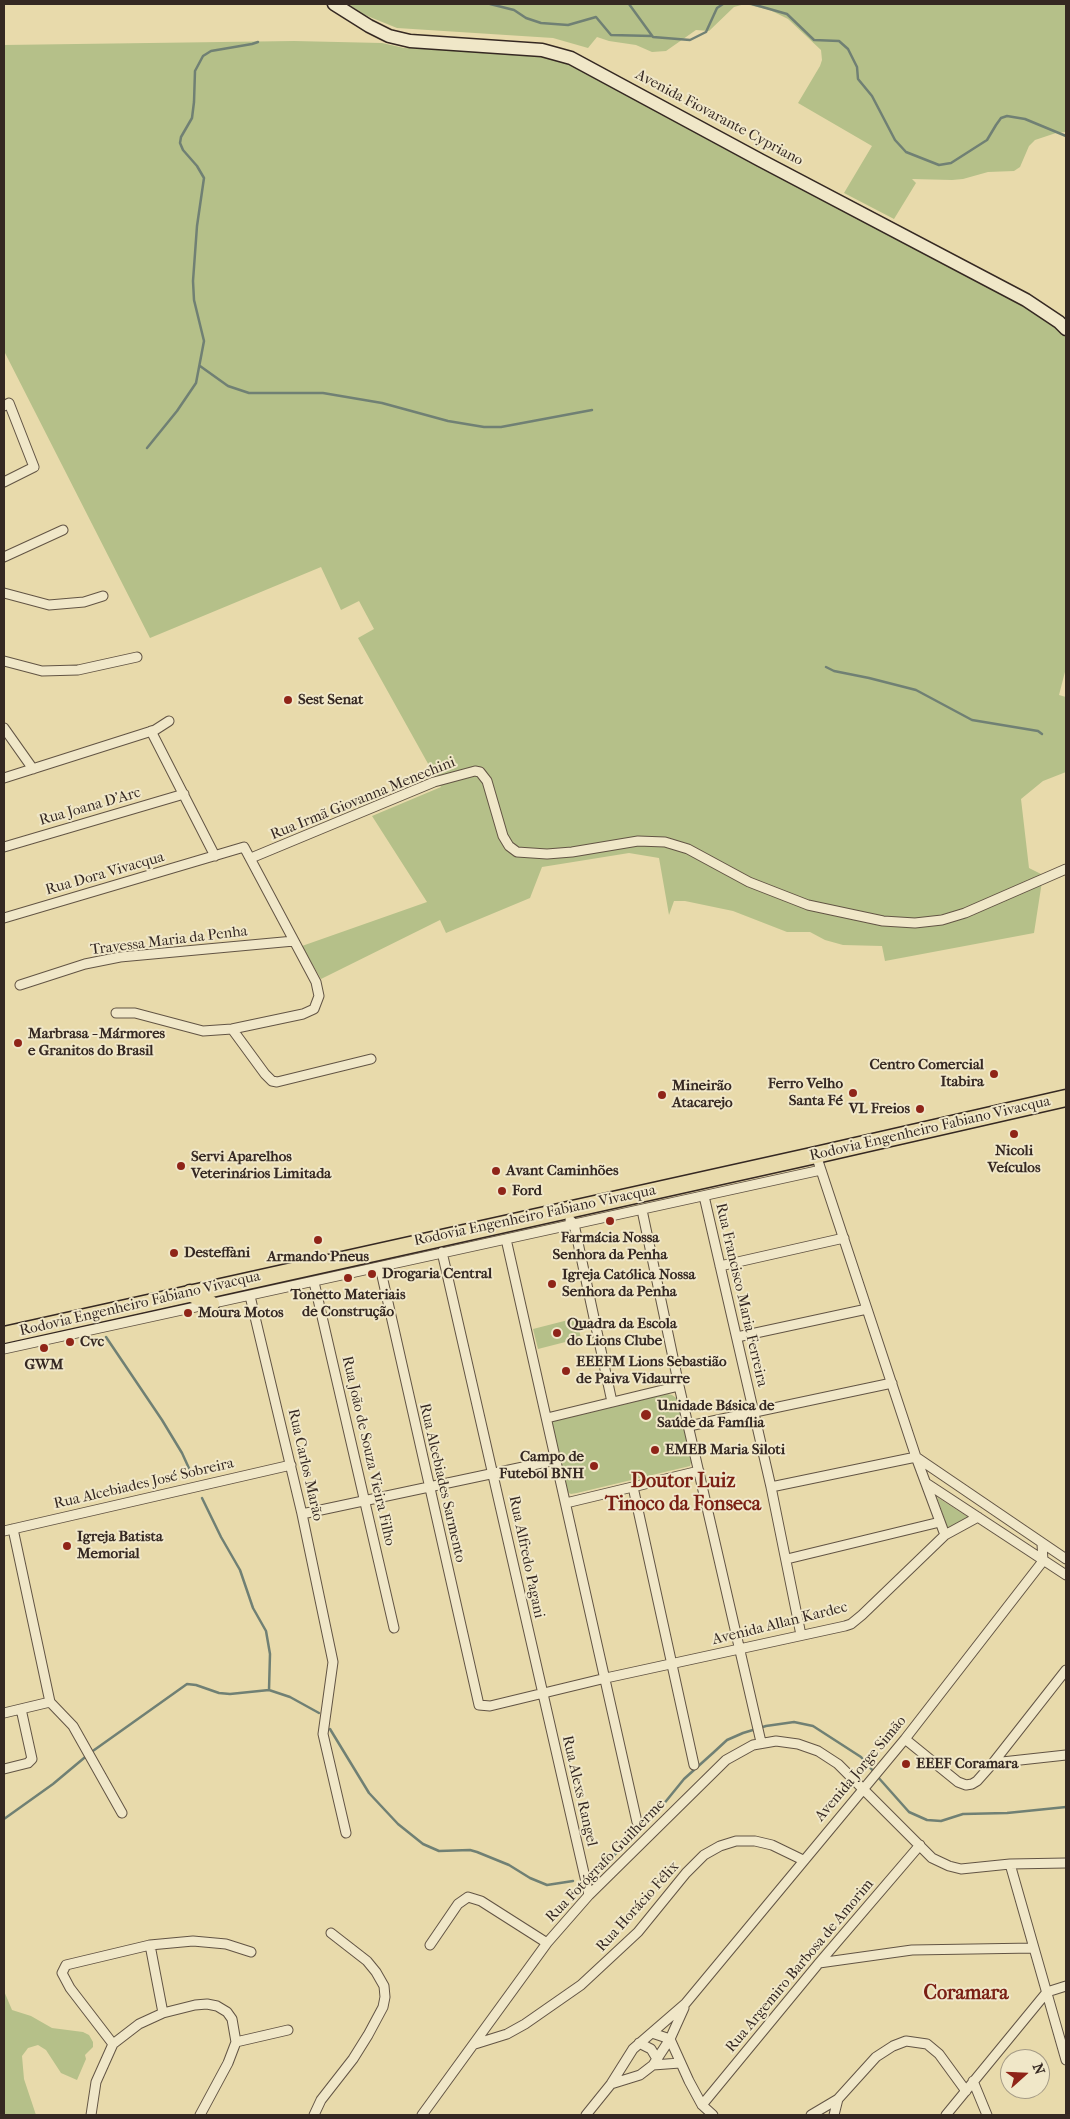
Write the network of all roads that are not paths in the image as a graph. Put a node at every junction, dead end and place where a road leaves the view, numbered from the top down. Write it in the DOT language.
graph roads {
  1 [pos="334,4"];
  2 [pos="1066,329"];
  3 [pos="6,405"];
  4 [pos="4,482"];
  5 [pos="63,530"];
  6 [pos="4,557"];
  7 [pos="4,593"];
  8 [pos="103,596"];
  9 [pos="137,657"];
  10 [pos="4,661"];
  11 [pos="169,721"];
  12 [pos="4,728"];
  13 [pos="151,731"];
  14 [pos="33,768"];
  15 [pos="4,778"];
  16 [pos="184,794"];
  17 [pos="4,847"];
  18 [pos="215,856"];
  19 [pos="250,858"];
  20 [pos="1066,869"];
  21 [pos="4,918"];
  22 [pos="294,941"];
  23 [pos="20,985"];
  24 [pos="116,1013"];
  25 [pos="232,1029"];
  26 [pos="371,1059"];
  27 [pos="1066,1098"];
  28 [pos="818,1163"];
  29 [pos="704,1196"];
  30 [pos="563,1210"];
  31 [pos="642,1210"];
  32 [pos="574,1224"];
  33 [pos="844,1238"];
  34 [pos="506,1239"];
  35 [pos="442,1252"];
  36 [pos="720,1266"];
  37 [pos="380,1267"];
  38 [pos="314,1282"];
  39 [pos="190,1292"];
  40 [pos="250,1296"];
  41 [pos="211,1304"];
  42 [pos="868,1309"];
  43 [pos="4,1335"];
  44 [pos="737,1337"];
  45 [pos="4,1350"];
  46 [pos="892,1383"];
  47 [pos="679,1386"];
  48 [pos="612,1402"];
  49 [pos="754,1413"];
  50 [pos="547,1418"];
  51 [pos="689,1426"];
  52 [pos="916,1457"];
  53 [pos="556,1460"];
  54 [pos="291,1465"];
  55 [pos="699,1471"];
  56 [pos="494,1473"];
  57 [pos="926,1483"];
  58 [pos="428,1487"];
  59 [pos="633,1487"];
  60 [pos="771,1488"];
  61 [pos="366,1500"];
  62 [pos="566,1502"];
  63 [pos="302,1514"];
  64 [pos="978,1517"];
  65 [pos="940,1522"];
  66 [pos="1012,1523"];
  67 [pos="8,1530"];
  68 [pos="1005,1534"];
  69 [pos="945,1535"];
  70 [pos="1042,1544"];
  71 [pos="787,1559"];
  72 [pos="1066,1559"];
  73 [pos="1043,1561"];
  74 [pos="1066,1575"];
  75 [pos="394,1628"];
  76 [pos="802,1635"];
  77 [pos="740,1649"];
  78 [pos="672,1664"];
  79 [pos="1066,1670"];
  80 [pos="606,1678"];
  81 [pos="542,1693"];
  82 [pos="50,1702"];
  83 [pos="479,1706"];
  84 [pos="21,1709"];
  85 [pos="4,1713"];
  86 [pos="760,1738"];
  87 [pos="905,1738"];
  88 [pos="1066,1755"];
  89 [pos="993,1763"];
  90 [pos="694,1765"];
  91 [pos="4,1769"];
  92 [pos="863,1787"];
  93 [pos="122,1813"];
  94 [pos="638,1822"];
  95 [pos="346,1833"];
  96 [pos="920,1845"];
  97 [pos="803,1860"];
  98 [pos="1066,1863"];
  99 [pos="1010,1864"];
  100 [pos="589,1895"];
  101 [pos="331,1933"];
  102 [pos="546,1943"];
  103 [pos="150,1945"];
  104 [pos="430,1945"];
  105 [pos="1034,1948"];
  106 [pos="251,1952"];
  107 [pos="819,1963"];
  108 [pos="1066,1986"];
  109 [pos="1047,1992"];
  110 [pos="686,2004"];
  111 [pos="163,2013"];
  112 [pos="288,2030"];
  113 [pos="652,2033"];
  114 [pos="670,2039"];
  115 [pos="236,2042"];
  116 [pos="640,2043"];
  117 [pos="113,2044"];
  118 [pos="475,2044"];
  119 [pos="626,2058"];
  120 [pos="1066,2060"];
  121 [pos="655,2062"];
  122 [pos="680,2063"];
  123 [pos="640,2075"];
  124 [pos="973,2081"];
  125 [pos="611,2084"];
  126 [pos="966,2092"];
  127 [pos="838,2099"];
  128 [pos="702,2105"];
  129 [pos="91,2115"];
  130 [pos="200,2115"];
  131 [pos="314,2115"];
  132 [pos="422,2115"];
  133 [pos="586,2115"];
  134 [pos="713,2115"];
  135 [pos="811,2115"];
  136 [pos="834,2115"];
  137 [pos="946,2115"];
  138 [pos="986,2115"];
  1 -- 2 [label="street, Avenida Fiovarante Cypriano"];
  3 -- 4 [label="street"];
  5 -- 6 [label="street"];
  7 -- 8 [label="street"];
  9 -- 10 [label="street"];
  11 -- 13 [label="street"];
  12 -- 14 [label="street"];
  13 -- 14 [label="street"];
  13 -- 16 [label="street"];
  14 -- 15 [label="street"];
  16 -- 17 [label="street, Rua Joana D'Arc"];
  16 -- 18 [label="street"];
  18 -- 19 [label="street, Rua Dora Vivacqua"];
  18 -- 21 [label="street, Rua Dora Vivacqua"];
  19 -- 20 [label="street, Rua Irmã Giovanna Menechini"];
  19 -- 22 [label="street"];
  22 -- 23 [label="street, Travessa Maria da Penha"];
  22 -- 25 [label="street"];
  24 -- 25 [label="street"];
  25 -- 26 [label="street"];
  27 -- 28 [label="highway, Rodovia Engenheiro Fabiano Vivacqua"];
  28 -- 29 [label="street"];
  28 -- 30 [label="highway, Rodovia Engenheiro Fabiano Vivacqua"];
  28 -- 33 [label="street"];
  29 -- 31 [label="street"];
  29 -- 36 [label="street, Rua Francisco Maria Ferreira"];
  30 -- 32 [label="street"];
  30 -- 39 [label="highway, Rodovia Engenheiro Fabiano Vivacqua"];
  31 -- 32 [label="street"];
  31 -- 47 [label="street"];
  32 -- 34 [label="street"];
  32 -- 48 [label="street"];
  33 -- 36 [label="street"];
  33 -- 42 [label="street"];
  34 -- 35 [label="street"];
  34 -- 50 [label="street"];
  35 -- 37 [label="street"];
  35 -- 56 [label="street, Rua Alfredo Pagani"];
  36 -- 44 [label="street, Rua Francisco Maria Ferreira"];
  37 -- 38 [label="street"];
  37 -- 58 [label="street, Rua Alcebiades Sarmento"];
  38 -- 40 [label="street"];
  38 -- 61 [label="street, Rua João de Souza Vieira Filho"];
  39 -- 41 [label="highway"];
  39 -- 43 [label="highway, Rodovia Engenheiro Fabiano Vivacqua"];
  40 -- 41 [label="street"];
  40 -- 54 [label="street, Rua Carlos Marão"];
  41 -- 45 [label="street"];
  42 -- 44 [label="street"];
  42 -- 46 [label="street"];
  44 -- 49 [label="street, Rua Francisco Maria Ferreira"];
  46 -- 49 [label="street"];
  46 -- 52 [label="street"];
  47 -- 48 [label="street"];
  47 -- 51 [label="street"];
  48 -- 50 [label="street"];
  49 -- 51 [label="street"];
  49 -- 60 [label="street, Rua Francisco Maria Ferreira"];
  50 -- 53 [label="street"];
  51 -- 55 [label="street"];
  52 -- 57 [label="street"];
  52 -- 60 [label="street"];
  52 -- 66 [label="street"];
  53 -- 56 [label="street"];
  53 -- 62 [label="street"];
  54 -- 63 [label="street, Rua Carlos Marão"];
  54 -- 67 [label="street, Rua Alcebiades José Sobreira"];
  55 -- 59 [label="street"];
  55 -- 77 [label="street"];
  56 -- 58 [label="street"];
  56 -- 81 [label="street, Rua Alfredo Pagani"];
  57 -- 64 [label="street"];
  57 -- 65 [label="street"];
  58 -- 61 [label="street"];
  58 -- 83 [label="street, Rua Alcebiades Sarmento"];
  59 -- 62 [label="street"];
  59 -- 78 [label="street"];
  60 -- 71 [label="street, Rua Francisco Maria Ferreira"];
  61 -- 63 [label="street"];
  61 -- 75 [label="street, Rua João de Souza Vieira Filho"];
  62 -- 80 [label="street"];
  63 -- 95 [label="street, Rua Carlos Marão"];
  64 -- 68 [label="street"];
  64 -- 69 [label="street, Avenida Allan Kardec"];
  65 -- 69 [label="street"];
  65 -- 71 [label="street"];
  66 -- 68 [label="street"];
  66 -- 70 [label="street"];
  67 -- 82 [label="street"];
  68 -- 73 [label="street"];
  69 -- 76 [label="street, Avenida Allan Kardec"];
  70 -- 72 [label="street"];
  70 -- 73 [label="street"];
  71 -- 76 [label="street, Rua Francisco Maria Ferreira"];
  73 -- 74 [label="street"];
  73 -- 87 [label="street, Avenida Jorge Simão"];
  76 -- 77 [label="street, Avenida Allan Kardec"];
  77 -- 78 [label="street, Avenida Allan Kardec"];
  77 -- 86 [label="street"];
  78 -- 80 [label="street, Avenida Allan Kardec"];
  78 -- 90 [label="street"];
  79 -- 89 [label="street"];
  80 -- 81 [label="street, Avenida Allan Kardec"];
  80 -- 94 [label="street"];
  81 -- 83 [label="street, Avenida Allan Kardec"];
  81 -- 100 [label="street, Rua Alexs Rangel"];
  82 -- 84 [label="street"];
  82 -- 93 [label="street"];
  84 -- 85 [label="street"];
  84 -- 91 [label="street"];
  86 -- 92 [label="street, Rua Fotógrafo Guilherme"];
  86 -- 100 [label="street, Rua Fotógrafo Guilherme"];
  87 -- 89 [label="street"];
  87 -- 92 [label="street, Avenida Jorge Simão"];
  88 -- 89 [label="street"];
  92 -- 96 [label="street, Rua Fotógrafo Guilherme"];
  92 -- 97 [label="street, Avenida Jorge Simão"];
  96 -- 99 [label="street, Rua Fotógrafo Guilherme"];
  96 -- 107 [label="street, Rua Argemiro Barbosa de Amorim"];
  97 -- 110 [label="street, Avenida Jorge Simão"];
  97 -- 118 [label="street, Rua Horácio Félix"];
  98 -- 99 [label="street, Rua Fotógrafo Guilherme"];
  99 -- 105 [label="street"];
  100 -- 102 [label="street, Rua Fotógrafo Guilherme"];
  101 -- 131 [label="street"];
  102 -- 104 [label="street"];
  102 -- 118 [label="street, Rua Fotógrafo Guilherme"];
  103 -- 106 [label="street"];
  103 -- 111 [label="street"];
  103 -- 117 [label="street"];
  105 -- 107 [label="street"];
  105 -- 109 [label="street"];
  107 -- 128 [label="street, Rua Argemiro Barbosa de Amorim"];
  108 -- 109 [label="street"];
  109 -- 120 [label="street"];
  109 -- 124 [label="street"];
  110 -- 113 [label="street, Avenida Jorge Simão"];
  110 -- 114 [label="street, Avenida Jorge Simão"];
  111 -- 115 [label="street"];
  111 -- 117 [label="street"];
  112 -- 115 [label="street"];
  113 -- 114 [label="street"];
  113 -- 116 [label="street, Avenida Jorge Simão"];
  114 -- 121 [label="street, Avenida Jorge Simão"];
  114 -- 122 [label="street"];
  115 -- 130 [label="street"];
  116 -- 119 [label="street, Avenida Jorge Simão"];
  116 -- 121 [label="street"];
  117 -- 129 [label="street"];
  118 -- 132 [label="street, Rua Fotógrafo Guilherme"];
  119 -- 123 [label="street"];
  119 -- 125 [label="street, Avenida Jorge Simão"];
  121 -- 122 [label="street"];
  121 -- 123 [label="street, Avenida Jorge Simão"];
  122 -- 128 [label="street"];
  123 -- 125 [label="street, Avenida Jorge Simão"];
  124 -- 126 [label="street"];
  124 -- 138 [label="street"];
  125 -- 133 [label="street, Avenida Jorge Simão"];
  126 -- 127 [label="street"];
  126 -- 137 [label="street"];
  127 -- 135 [label="street"];
  127 -- 136 [label="street"];
  128 -- 134 [label="street"];
}
